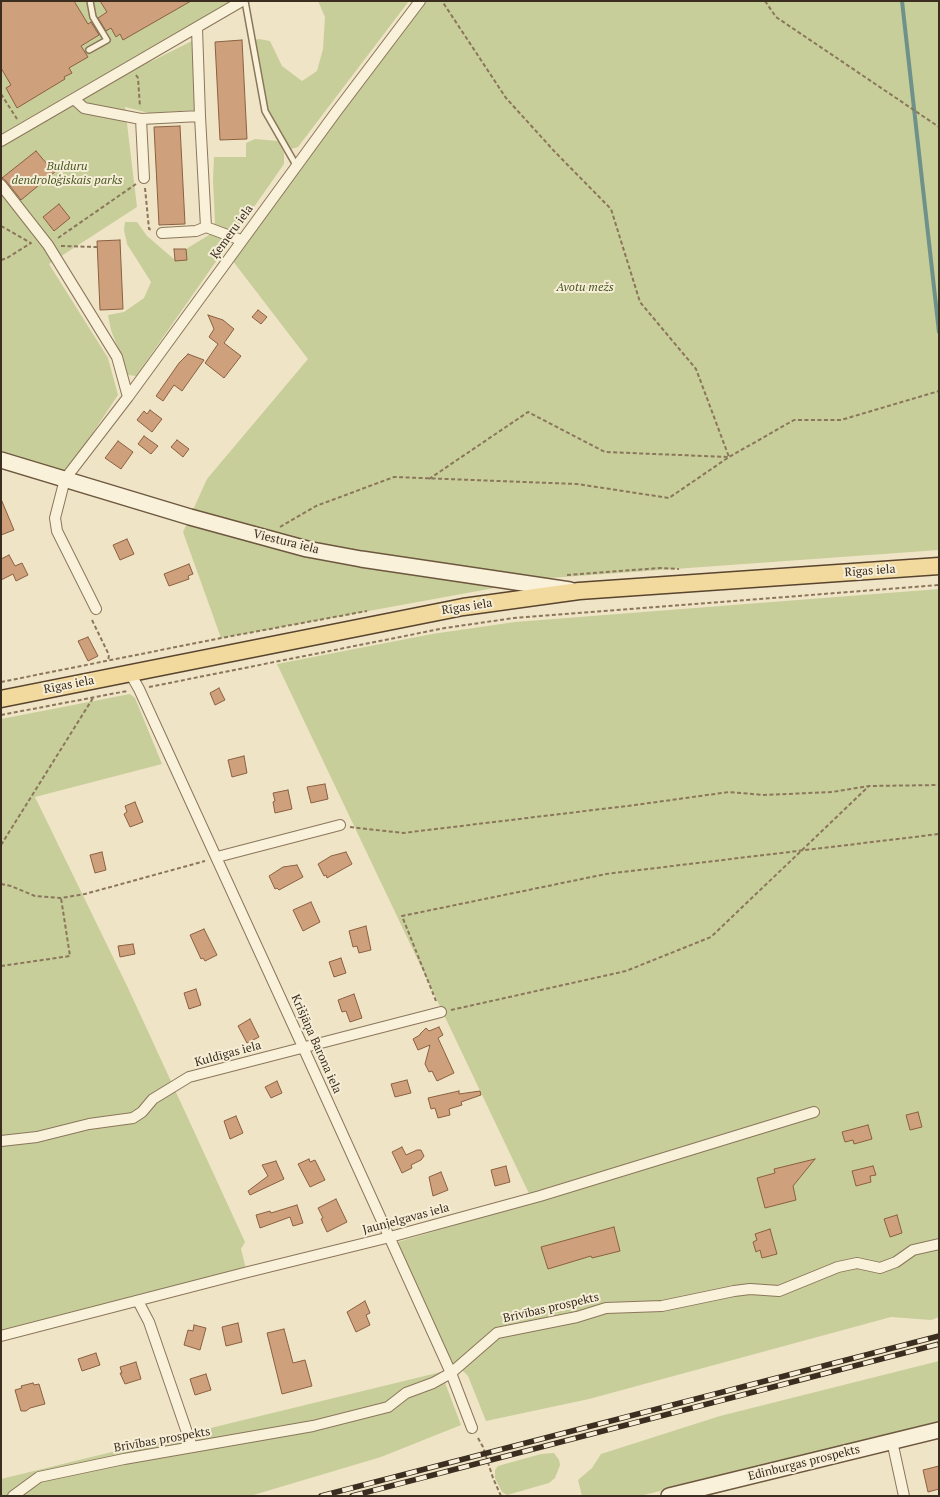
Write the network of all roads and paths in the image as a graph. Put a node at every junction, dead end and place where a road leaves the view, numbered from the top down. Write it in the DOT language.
graph roads {
  1 [pos="90,1"];
  2 [pos="244,1"];
  3 [pos="420,1"];
  4 [pos="442,1"];
  5 [pos="765,1"];
  6 [pos="197,28"];
  7 [pos="89,50"];
  8 [pos="74,99"];
  9 [pos="200,116"];
  10 [pos="141,119"];
  11 [pos="939,127"];
  12 [pos="1,141"];
  13 [pos="297,165"];
  14 [pos="144,178"];
  15 [pos="1,184"];
  16 [pos="1,226"];
  17 [pos="206,227"];
  18 [pos="162,233"];
  19 [pos="241,240"];
  20 [pos="48,245"];
  21 [pos="97,247"];
  22 [pos="1,260"];
  23 [pos="939,392"];
  24 [pos="128,397"];
  25 [pos="729,457"];
  26 [pos="1,460"];
  27 [pos="65,479"];
  28 [pos="429,479"];
  29 [pos="263,537"];
  30 [pos="939,566"];
  31 [pos="939,585"];
  32 [pos="579,591"];
  33 [pos="96,609"];
  34 [pos="108,661"];
  35 [pos="130,673"];
  36 [pos="139,689"];
  37 [pos="93,698"];
  38 [pos="1,699"];
  39 [pos="1,715"];
  40 [pos="939,785"];
  41 [pos="868,786"];
  42 [pos="340,825"];
  43 [pos="939,834"];
  44 [pos="1,845"];
  45 [pos="802,850"];
  46 [pos="217,857"];
  47 [pos="1,884"];
  48 [pos="61,898"];
  49 [pos="1,966"];
  50 [pos="441,1012"];
  51 [pos="303,1047"];
  52 [pos="814,1112"];
  53 [pos="1,1141"];
  54 [pos="390,1238"];
  55 [pos="939,1244"];
  56 [pos="138,1301"];
  57 [pos="1,1336"];
  58 [pos="451,1373"];
  59 [pos="472,1428"];
  60 [pos="939,1430"];
  61 [pos="892,1441"];
  62 [pos="192,1447"];
  63 [pos="13,1496"];
  64 [pos="501,1496"];
  65 [pos="669,1496"];
  66 [pos="904,1496"];
  1 -- 7 [label="lane"];
  2 -- 6 [label="street"];
  2 -- 13 [label="lane"];
  3 -- 13 [label="street, Ķemeru iela"];
  4 -- 25 [label="path"];
  5 -- 11 [label="path"];
  6 -- 8 [label="street"];
  6 -- 9 [label="street"];
  8 -- 10 [label="street"];
  8 -- 12 [label="street"];
  9 -- 10 [label="street"];
  9 -- 17 [label="street"];
  10 -- 14 [label="street"];
  13 -- 19 [label="street, Ķemeru iela"];
  14 -- 18 [label="path"];
  14 -- 20 [label="path"];
  15 -- 20 [label="street"];
  16 -- 22 [label="path"];
  17 -- 18 [label="street"];
  17 -- 19 [label="street"];
  19 -- 24 [label="street, Ķemeru iela"];
  20 -- 21 [label="path"];
  20 -- 24 [label="street"];
  23 -- 25 [label="path"];
  24 -- 27 [label="street, Ķemeru iela"];
  25 -- 28 [label="path"];
  25 -- 28 [label="path"];
  26 -- 27 [label="street, Viestura iela"];
  27 -- 29 [label="street, Viestura iela"];
  27 -- 33 [label="street"];
  28 -- 29 [label="path"];
  29 -- 32 [label="street, Viestura iela"];
  30 -- 32 [label="main road, Rīgas iela"];
  31 -- 36 [label="path"];
  32 -- 35 [label="main road, Rīgas iela"];
  33 -- 34 [label="path"];
  35 -- 36 [label="street, Krišjāņa Barona iela"];
  35 -- 38 [label="main road, Rīgas iela"];
  36 -- 37 [label="path"];
  36 -- 46 [label="street, Krišjāņa Barona iela"];
  37 -- 39 [label="path"];
  37 -- 44 [label="path"];
  40 -- 41 [label="path"];
  41 -- 42 [label="path"];
  41 -- 45 [label="path"];
  42 -- 46 [label="street"];
  43 -- 45 [label="path"];
  45 -- 50 [label="path"];
  45 -- 50 [label="path"];
  46 -- 48 [label="path"];
  46 -- 51 [label="street, Krišjāņa Barona iela"];
  47 -- 48 [label="path"];
  48 -- 49 [label="path"];
  50 -- 51 [label="street, Kuldīgas iela"];
  51 -- 53 [label="street, Kuldīgas iela"];
  51 -- 54 [label="street, Krišjāņa Barona iela"];
  52 -- 54 [label="street, Jaunjelgavas iela"];
  54 -- 56 [label="street, Jaunjelgavas iela"];
  54 -- 58 [label="street, Krišjāņa Barona iela"];
  55 -- 58 [label="street, Brīvības prospekts"];
  56 -- 57 [label="street, Jaunjelgavas iela"];
  56 -- 62 [label="street"];
  58 -- 59 [label="street, Krišjāņa Barona iela"];
  58 -- 62 [label="street, Brīvības prospekts"];
  59 -- 64 [label="path"];
  60 -- 61 [label="street, Edinburgas prospekts"];
  61 -- 65 [label="street, Edinburgas prospekts"];
  61 -- 66 [label="street"];
  62 -- 63 [label="street, Brīvības prospekts"];
}
